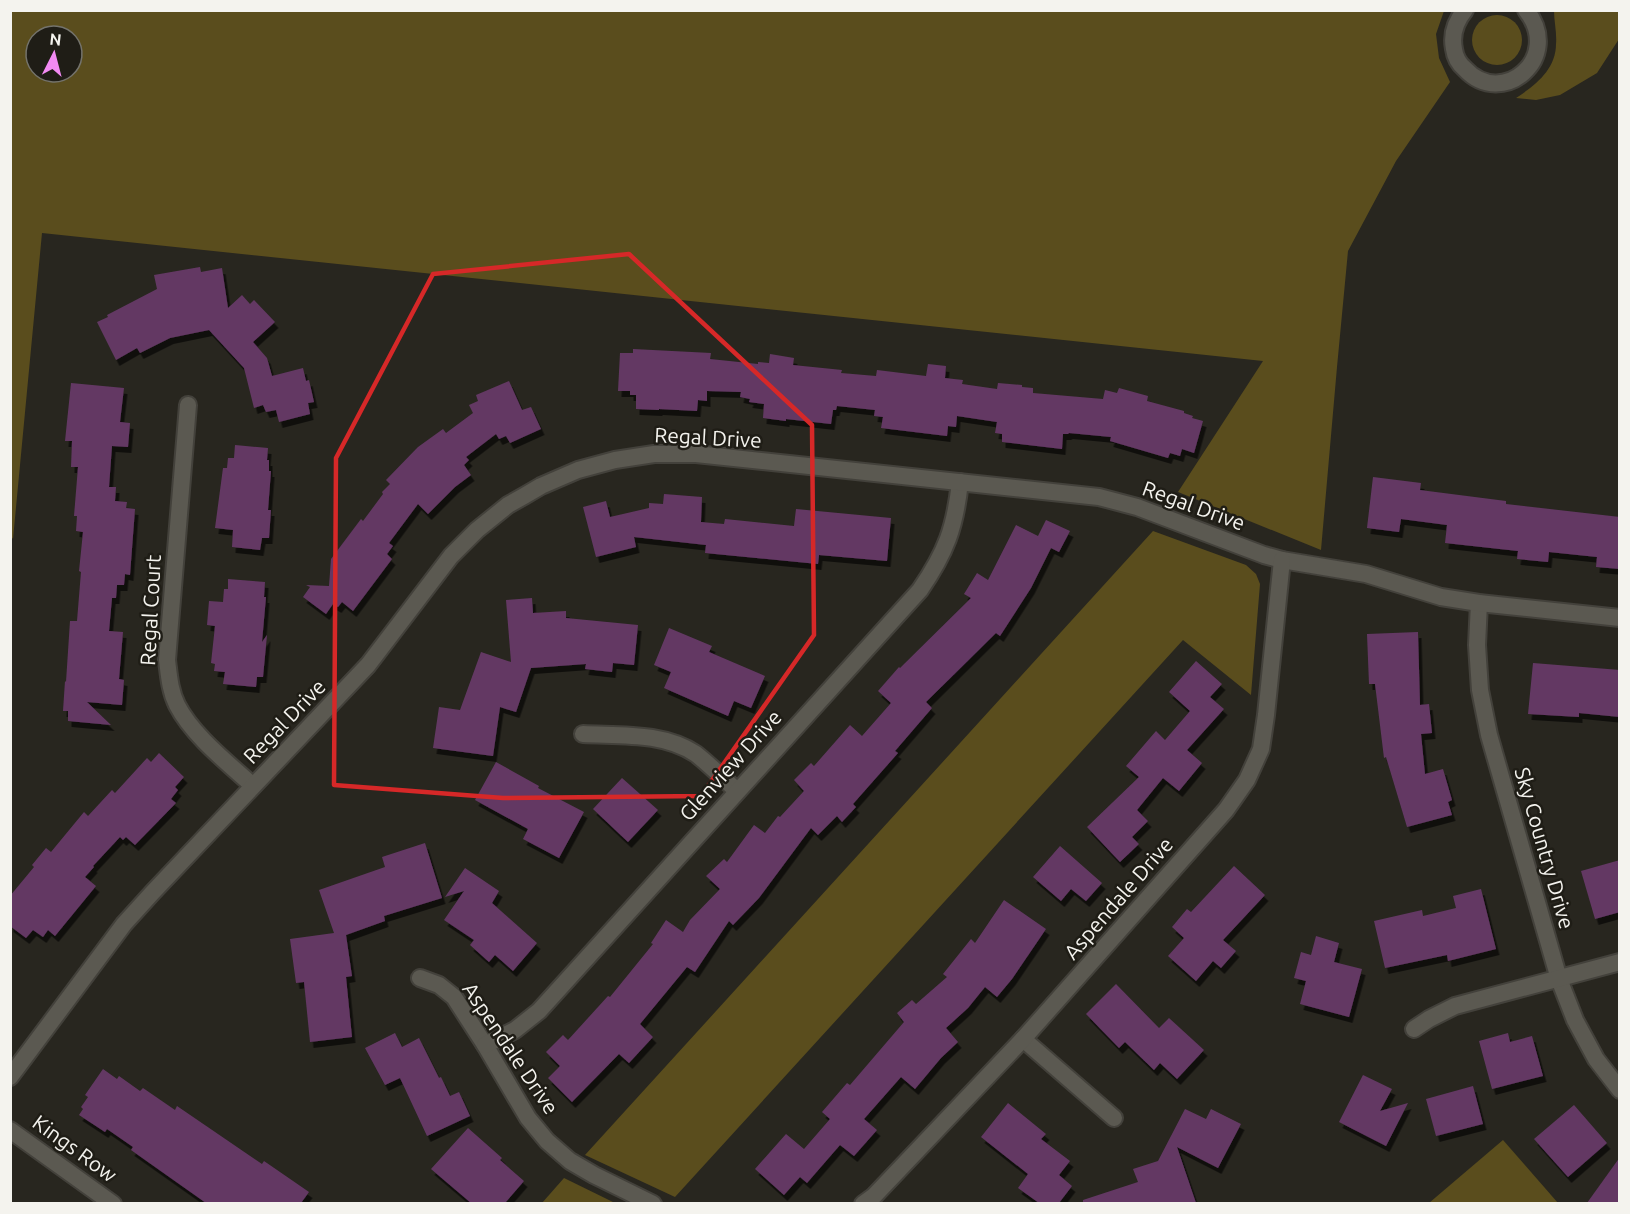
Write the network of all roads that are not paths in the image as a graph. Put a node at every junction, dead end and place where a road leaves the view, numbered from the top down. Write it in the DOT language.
graph roads {
  1 [pos="1465,10"];
  2 [pos="1527,11"];
  3 [pos="188,405"];
  4 [pos="960,482"];
  5 [pos="1282,560"];
  6 [pos="1479,603"];
  7 [pos="1620,618"];
  8 [pos="583,734"];
  9 [pos="253,786"];
  10 [pos="737,791"];
  11 [pos="1620,963"];
  12 [pos="420,978"];
  13 [pos="1559,979"];
  14 [pos="1414,1029"];
  15 [pos="1023,1039"];
  16 [pos="485,1045"];
  17 [pos="10,1077"];
  18 [pos="1620,1090"];
  19 [pos="1114,1118"];
  20 [pos="10,1130"];
  21 [pos="113,1203"];
  22 [pos="653,1203"];
  23 [pos="863,1203"];
  1 -- 2 [label="street"];
  3 -- 9 [label="street, Regal Court"];
  4 -- 5 [label="street, Regal Drive"];
  4 -- 9 [label="street, Regal Drive"];
  4 -- 10 [label="street, Glenview Drive"];
  5 -- 6 [label="street, Regal Drive"];
  5 -- 15 [label="street, Aspendale Drive"];
  6 -- 7 [label="street, Regal Drive"];
  6 -- 13 [label="street, Sky Country Drive"];
  8 -- 10 [label="street"];
  9 -- 17 [label="street, Regal Drive"];
  10 -- 16 [label="street, Glenview Drive"];
  11 -- 13 [label="street"];
  12 -- 16 [label="street, Aspendale Drive"];
  13 -- 14 [label="street"];
  13 -- 18 [label="street, Sky Country Drive"];
  15 -- 19 [label="street"];
  15 -- 23 [label="street, Aspendale Drive"];
  16 -- 22 [label="street, Aspendale Drive"];
  20 -- 21 [label="street, Kings Row"];
}
